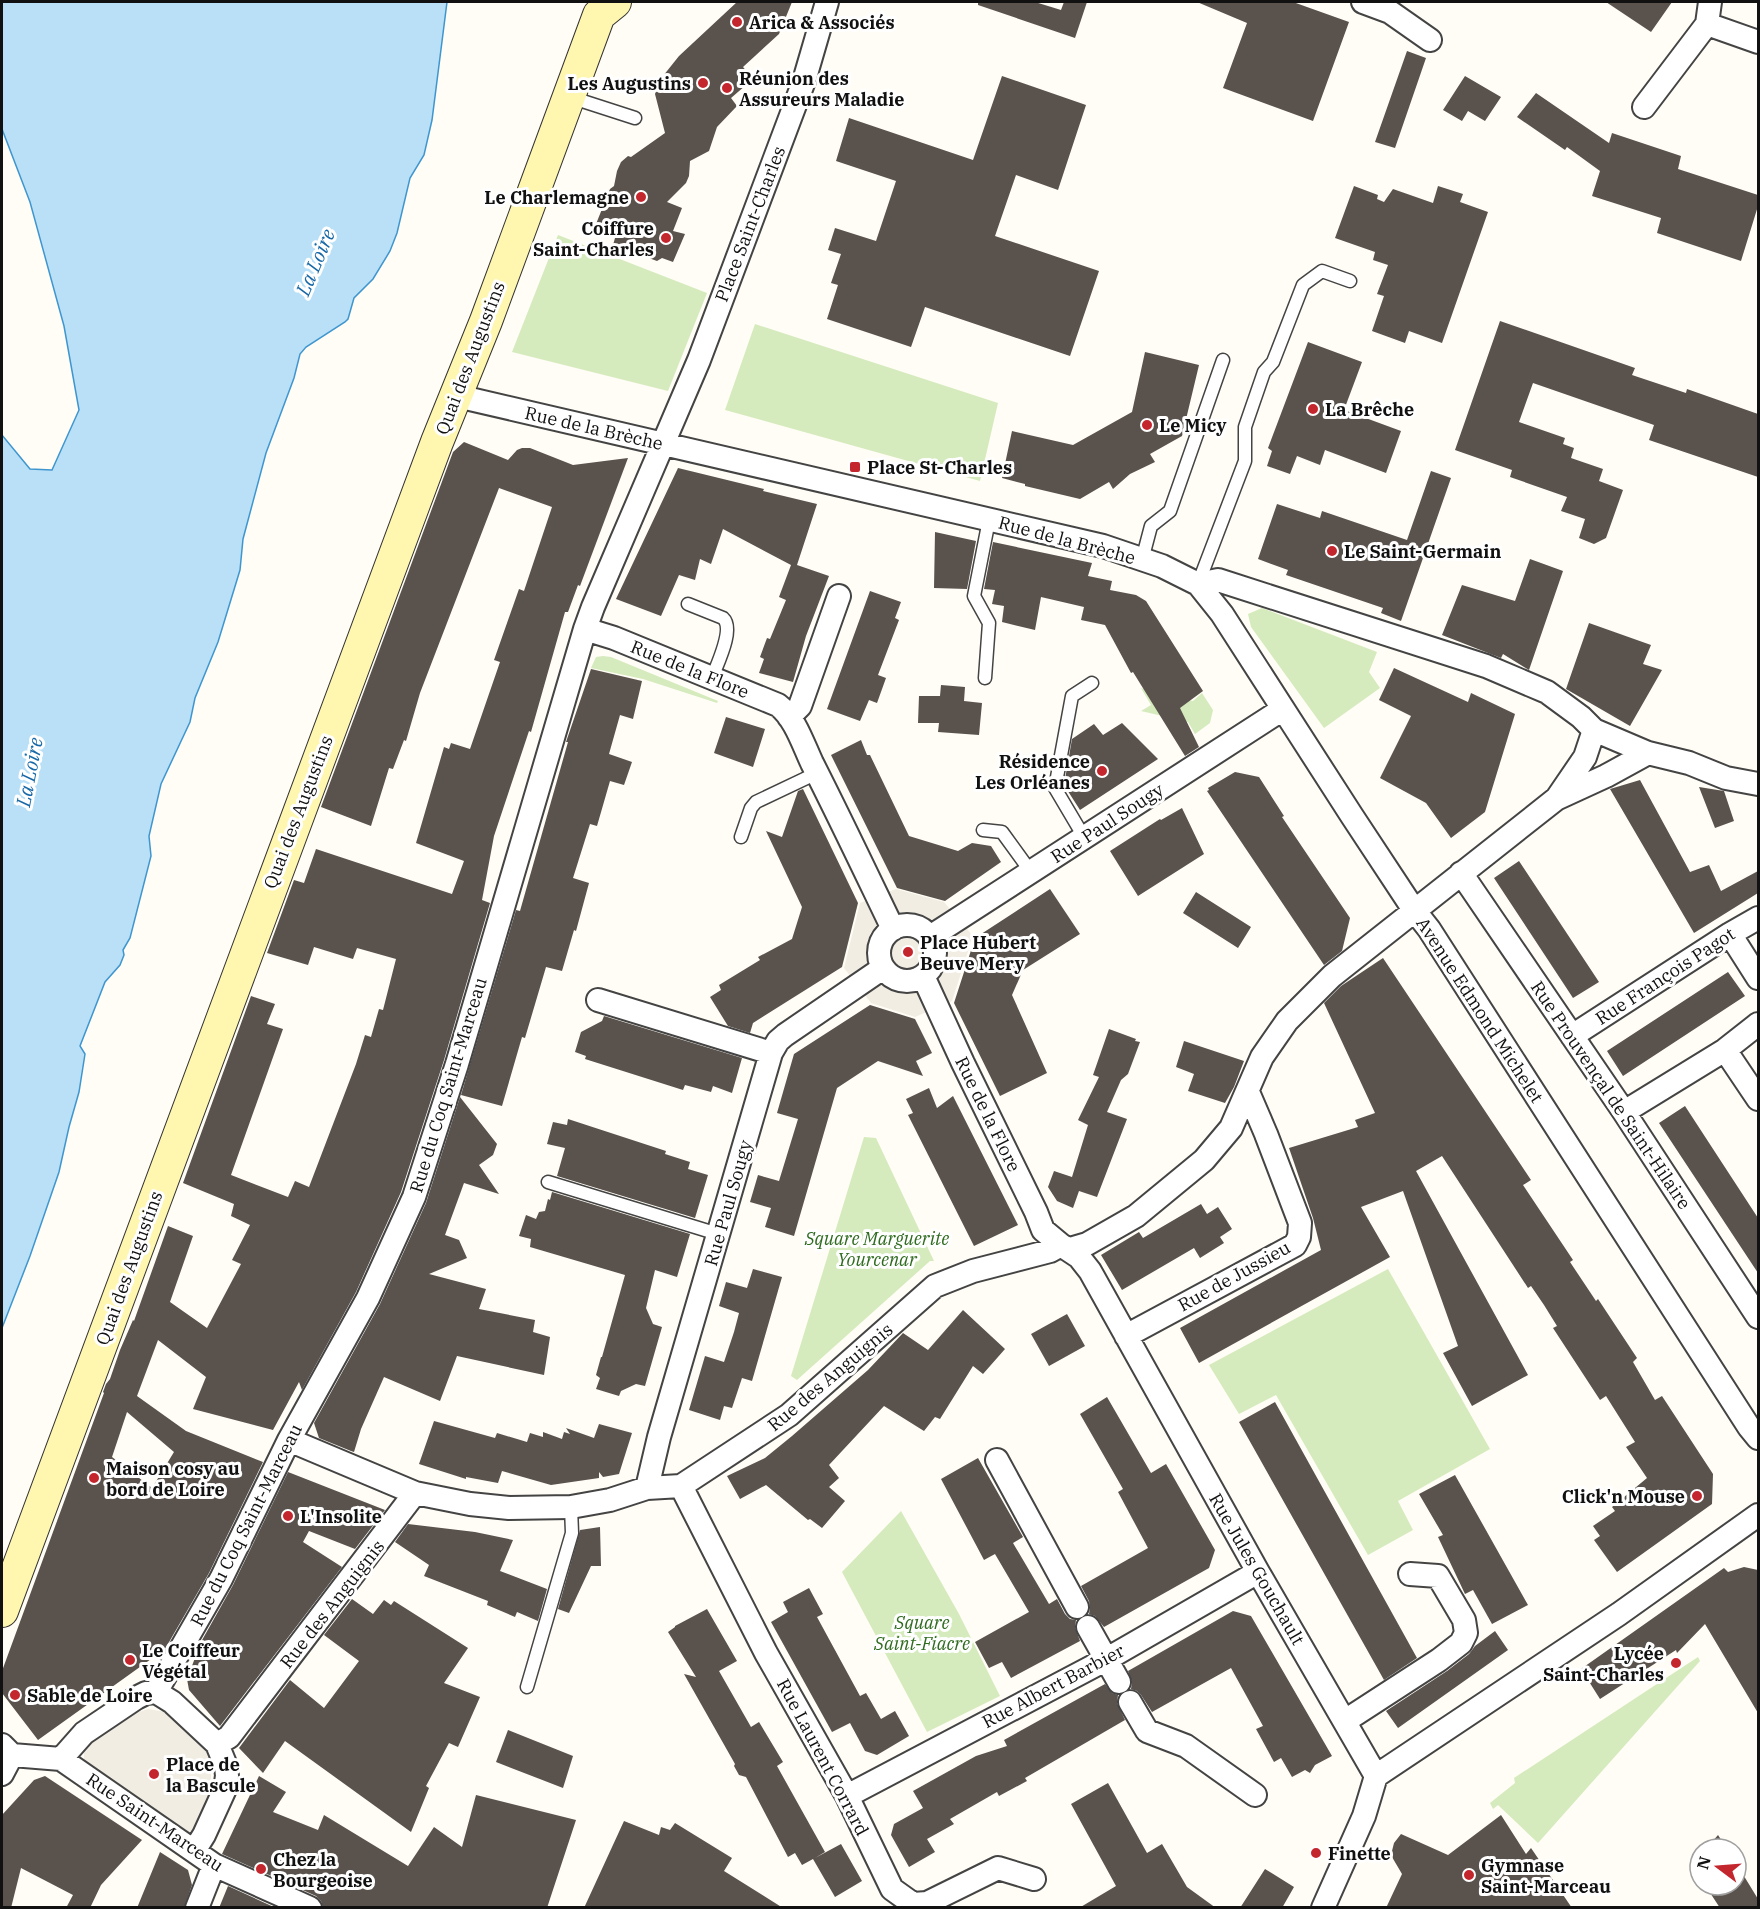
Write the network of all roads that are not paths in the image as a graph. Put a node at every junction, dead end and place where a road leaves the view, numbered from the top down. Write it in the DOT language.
graph roads {
  1 [pos="828,2"];
  2 [pos="1363,2"];
  3 [pos="607,8"];
  4 [pos="1708,13"];
  5 [pos="1430,40"];
  6 [pos="1758,42"];
  7 [pos="569,96"];
  8 [pos="1644,107"];
  9 [pos="635,118"];
  10 [pos="1350,281"];
  11 [pos="1223,360"];
  12 [pos="457,396"];
  13 [pos="663,444"];
  14 [pos="989,520"];
  15 [pos="1142,560"];
  16 [pos="1198,584"];
  17 [pos="839,596"];
  18 [pos="688,604"];
  19 [pos="585,629"];
  20 [pos="712,678"];
  21 [pos="985,678"];
  22 [pos="1092,683"];
  23 [pos="1283,709"];
  24 [pos="789,717"];
  25 [pos="1594,730"];
  26 [pos="1648,753"];
  27 [pos="817,773"];
  28 [pos="1758,784"];
  29 [pos="1556,799"];
  30 [pos="983,830"];
  31 [pos="741,837"];
  32 [pos="1084,837"];
  33 [pos="1031,872"];
  34 [pos="1461,873"];
  35 [pos="1414,910"];
  36 [pos="1758,918"];
  37 [pos="892,929"];
  38 [pos="1730,934"];
  39 [pos="930,937"];
  40 [pos="883,968"];
  41 [pos="923,976"];
  42 [pos="1758,978"];
  43 [pos="598,1000"];
  44 [pos="1758,1024"];
  45 [pos="1572,1036"];
  46 [pos="1725,1050"];
  47 [pos="771,1053"];
  48 [pos="1248,1092"];
  49 [pos="1758,1099"];
  50 [pos="1624,1112"];
  51 [pos="548,1182"];
  52 [pos="718,1234"];
  53 [pos="1065,1247"];
  54 [pos="1758,1317"];
  55 [pos="1126,1336"];
  56 [pos="1758,1438"];
  57 [pos="289,1440"];
  58 [pos="997,1460"];
  59 [pos="681,1486"];
  60 [pos="646,1488"];
  61 [pos="415,1493"];
  62 [pos="571,1507"];
  63 [pos="1758,1515"];
  64 [pos="1258,1572"];
  65 [pos="1410,1574"];
  66 [pos="1077,1607"];
  67 [pos="2,1611"];
  68 [pos="1088,1626"];
  69 [pos="1107,1659"];
  70 [pos="527,1687"];
  71 [pos="156,1692"];
  72 [pos="1345,1722"];
  73 [pos="217,1744"];
  74 [pos="5,1758"];
  75 [pos="61,1759"];
  76 [pos="1377,1776"];
  77 [pos="1255,1795"];
  78 [pos="847,1796"];
  79 [pos="194,1851"];
  80 [pos="214,1865"];
  81 [pos="1034,1879"];
  82 [pos="197,1908"];
  83 [pos="310,1908"];
  84 [pos="1323,1908"];
  1 -- 13 [label="street, Place Saint-Charles"];
  2 -- 5 [label="street"];
  3 -- 7 [label="main road, Quai des Augustins"];
  4 -- 6 [label="street"];
  4 -- 8 [label="street"];
  7 -- 9 [label="lane"];
  7 -- 12 [label="main road, Quai des Augustins"];
  10 -- 16 [label="lane"];
  11 -- 15 [label="lane"];
  12 -- 13 [label="street, Rue de la Brèche"];
  12 -- 67 [label="main road, Quai des Augustins"];
  13 -- 14 [label="street, Rue de la Brèche"];
  13 -- 19 [label="street, Rue du Coq Saint-Marceau"];
  14 -- 15 [label="street, Rue de la Brèche"];
  14 -- 21 [label="lane"];
  15 -- 16 [label="street, Rue de la Brèche"];
  16 -- 23 [label="street, Avenue Edmond Michelet"];
  16 -- 25 [label="street, Rue de la Brèche"];
  17 -- 24 [label="street"];
  18 -- 20 [label="lane"];
  19 -- 20 [label="street, Rue de la Flore"];
  19 -- 57 [label="street, Rue du Coq Saint-Marceau"];
  20 -- 24 [label="street, Rue de la Flore"];
  22 -- 32 [label="lane"];
  23 -- 32 [label="street, Rue Paul Sougy"];
  23 -- 35 [label="street, Avenue Edmond Michelet"];
  24 -- 27 [label="street, Rue de la Flore"];
  25 -- 26 [label="street, Rue de la Brèche"];
  25 -- 29 [label="street"];
  26 -- 28 [label="street"];
  26 -- 29 [label="street, Rue des Anguignis"];
  27 -- 31 [label="lane"];
  27 -- 37 [label="street, Rue de la Flore"];
  29 -- 34 [label="street, Rue des Anguignis"];
  30 -- 33 [label="lane"];
  32 -- 33 [label="street, Rue Paul Sougy"];
  33 -- 39 [label="street, Rue Paul Sougy"];
  34 -- 35 [label="street, Rue des Anguignis"];
  34 -- 45 [label="street, Rue Prouvençal de Saint-Hilaire"];
  35 -- 48 [label="street, Rue des Anguignis"];
  35 -- 56 [label="street, Avenue Edmond Michelet"];
  36 -- 38 [label="street, Rue François Pagot"];
  37 -- 39 [label="street"];
  37 -- 40 [label="street"];
  38 -- 42 [label="street"];
  38 -- 45 [label="street, Rue François Pagot"];
  39 -- 41 [label="street"];
  40 -- 41 [label="street"];
  40 -- 47 [label="street, Rue Paul Sougy"];
  41 -- 53 [label="street, Rue de la Flore"];
  43 -- 47 [label="street"];
  44 -- 46 [label="street"];
  45 -- 50 [label="street, Rue Prouvençal de Saint-Hilaire"];
  46 -- 49 [label="street"];
  46 -- 50 [label="street"];
  47 -- 52 [label="street, Rue Paul Sougy"];
  48 -- 53 [label="street, Rue des Anguignis"];
  48 -- 55 [label="street, Rue de Jussieu"];
  50 -- 54 [label="street, Rue Prouvençal de Saint-Hilaire"];
  51 -- 52 [label="lane"];
  52 -- 60 [label="street, Rue Paul Sougy"];
  53 -- 55 [label="street, Rue Jules Gouchault"];
  53 -- 59 [label="street, Rue des Anguignis"];
  55 -- 64 [label="street, Rue Jules Gouchault"];
  57 -- 61 [label="street"];
  57 -- 71 [label="street, Rue du Coq Saint-Marceau"];
  58 -- 66 [label="street"];
  59 -- 60 [label="street"];
  59 -- 78 [label="street, Rue Laurent Corrard"];
  60 -- 62 [label="street"];
  61 -- 62 [label="street"];
  61 -- 73 [label="street, Rue des Anguignis"];
  62 -- 70 [label="lane"];
  63 -- 76 [label="street"];
  64 -- 69 [label="street, Rue Albert Barbier"];
  64 -- 72 [label="street, Rue Jules Gouchault"];
  65 -- 72 [label="street"];
  68 -- 69 [label="street"];
  69 -- 77 [label="street"];
  69 -- 78 [label="street, Rue Albert Barbier"];
  71 -- 73 [label="street"];
  71 -- 75 [label="street"];
  72 -- 76 [label="street, Rue Jules Gouchault"];
  73 -- 79 [label="street"];
  74 -- 75 [label="street"];
  75 -- 79 [label="street, Rue Saint-Marceau"];
  76 -- 84 [label="street"];
  78 -- 81 [label="street, Rue Laurent Corrard"];
  79 -- 80 [label="street, Rue Saint-Marceau"];
  80 -- 82 [label="street"];
  80 -- 83 [label="street, Rue Saint-Marceau"];
}
